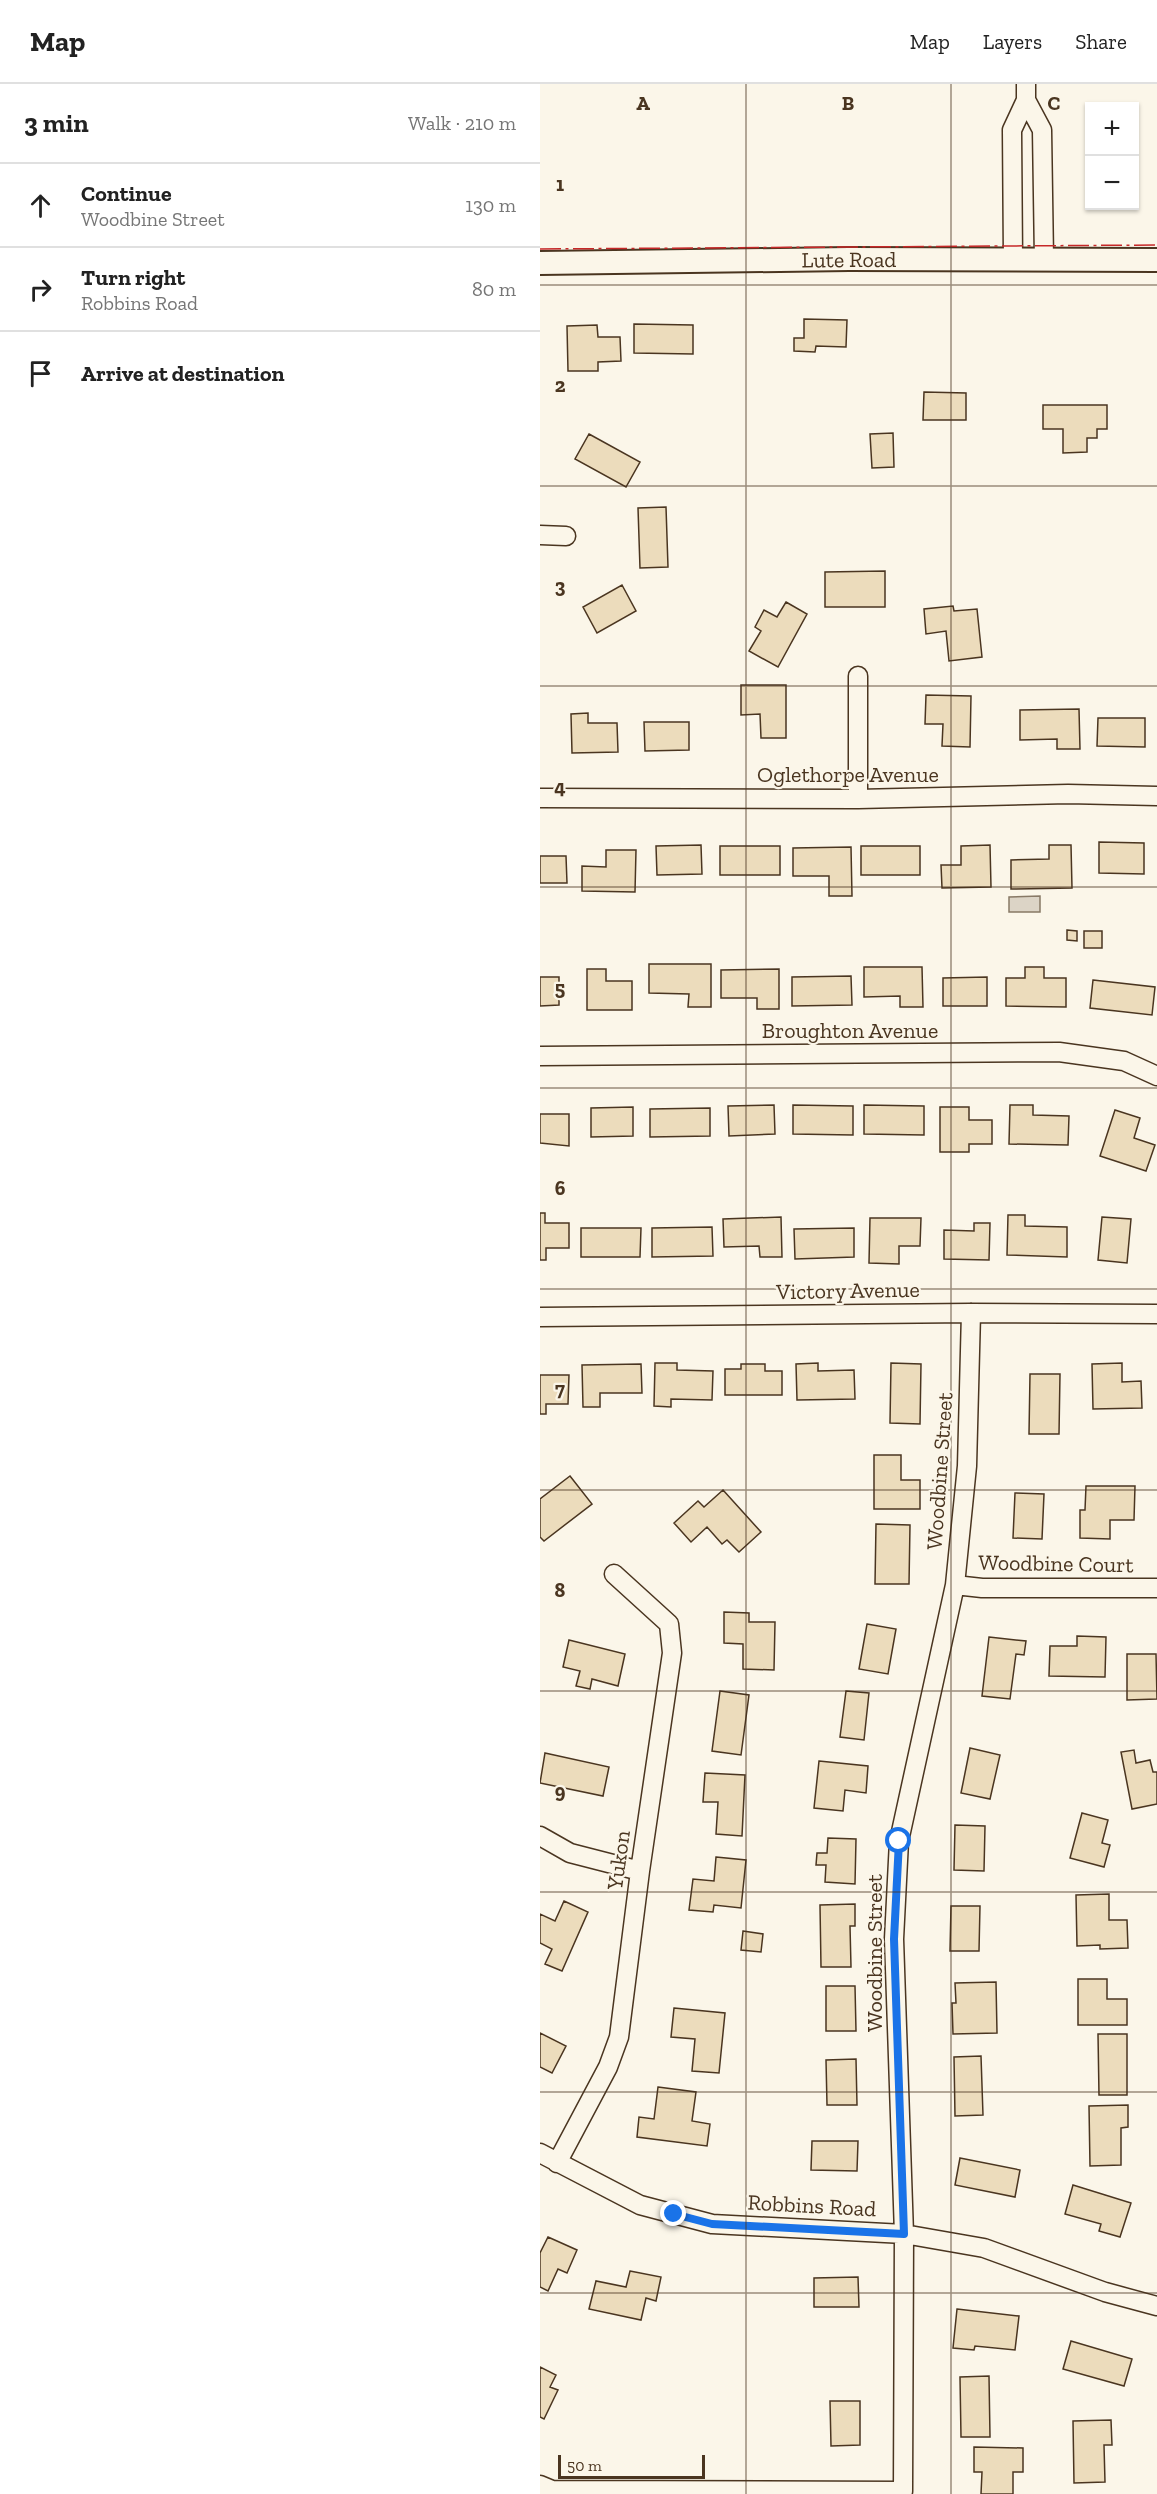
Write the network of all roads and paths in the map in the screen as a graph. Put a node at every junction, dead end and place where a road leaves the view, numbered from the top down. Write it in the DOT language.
graph roads {
  1 [pos="1026,92"];
  2 [pos="1013,259"];
  3 [pos="1044,259"];
  4 [pos="1157,260"];
  5 [pos="540,263"];
  6 [pos="540,535"];
  7 [pos="566,536"];
  8 [pos="858,676"];
  9 [pos="1157,796"];
  10 [pos="540,798"];
  11 [pos="858,799"];
  12 [pos="540,1056"];
  13 [pos="1157,1076"];
  14 [pos="971,1313"];
  15 [pos="1157,1314"];
  16 [pos="540,1317"];
  17 [pos="614,1574"];
  18 [pos="954,1585"];
  19 [pos="1157,1588"];
  20 [pos="540,1836"];
  21 [pos="640,1871"];
  22 [pos="540,2153"];
  23 [pos="557,2163"];
  24 [pos="904,2234"];
  25 [pos="1157,2306"];
  26 [pos="540,2485"];
  1 -- 2 [label="street"];
  1 -- 3 [label="street"];
  2 -- 3 [label="street, Lute Road"];
  2 -- 5 [label="street, Lute Road"];
  3 -- 4 [label="street, Lute Road"];
  6 -- 7 [label="street"];
  8 -- 11 [label="street"];
  9 -- 11 [label="street, Oglethorpe Avenue"];
  10 -- 11 [label="street, Oglethorpe Avenue"];
  12 -- 13 [label="street, Broughton Avenue"];
  14 -- 15 [label="street, Victory Avenue"];
  14 -- 16 [label="street, Victory Avenue"];
  14 -- 18 [label="street, Woodbine Street"];
  17 -- 21 [label="street, Yukon"];
  18 -- 19 [label="street, Woodbine Court"];
  18 -- 24 [label="street, Woodbine Street"];
  20 -- 21 [label="street"];
  21 -- 23 [label="street, Yukon"];
  22 -- 23 [label="street, Robbins Road"];
  23 -- 24 [label="street, Robbins Road"];
  24 -- 25 [label="street, Robbins Road"];
  24 -- 26 [label="street, Woodbine Street"];
}
